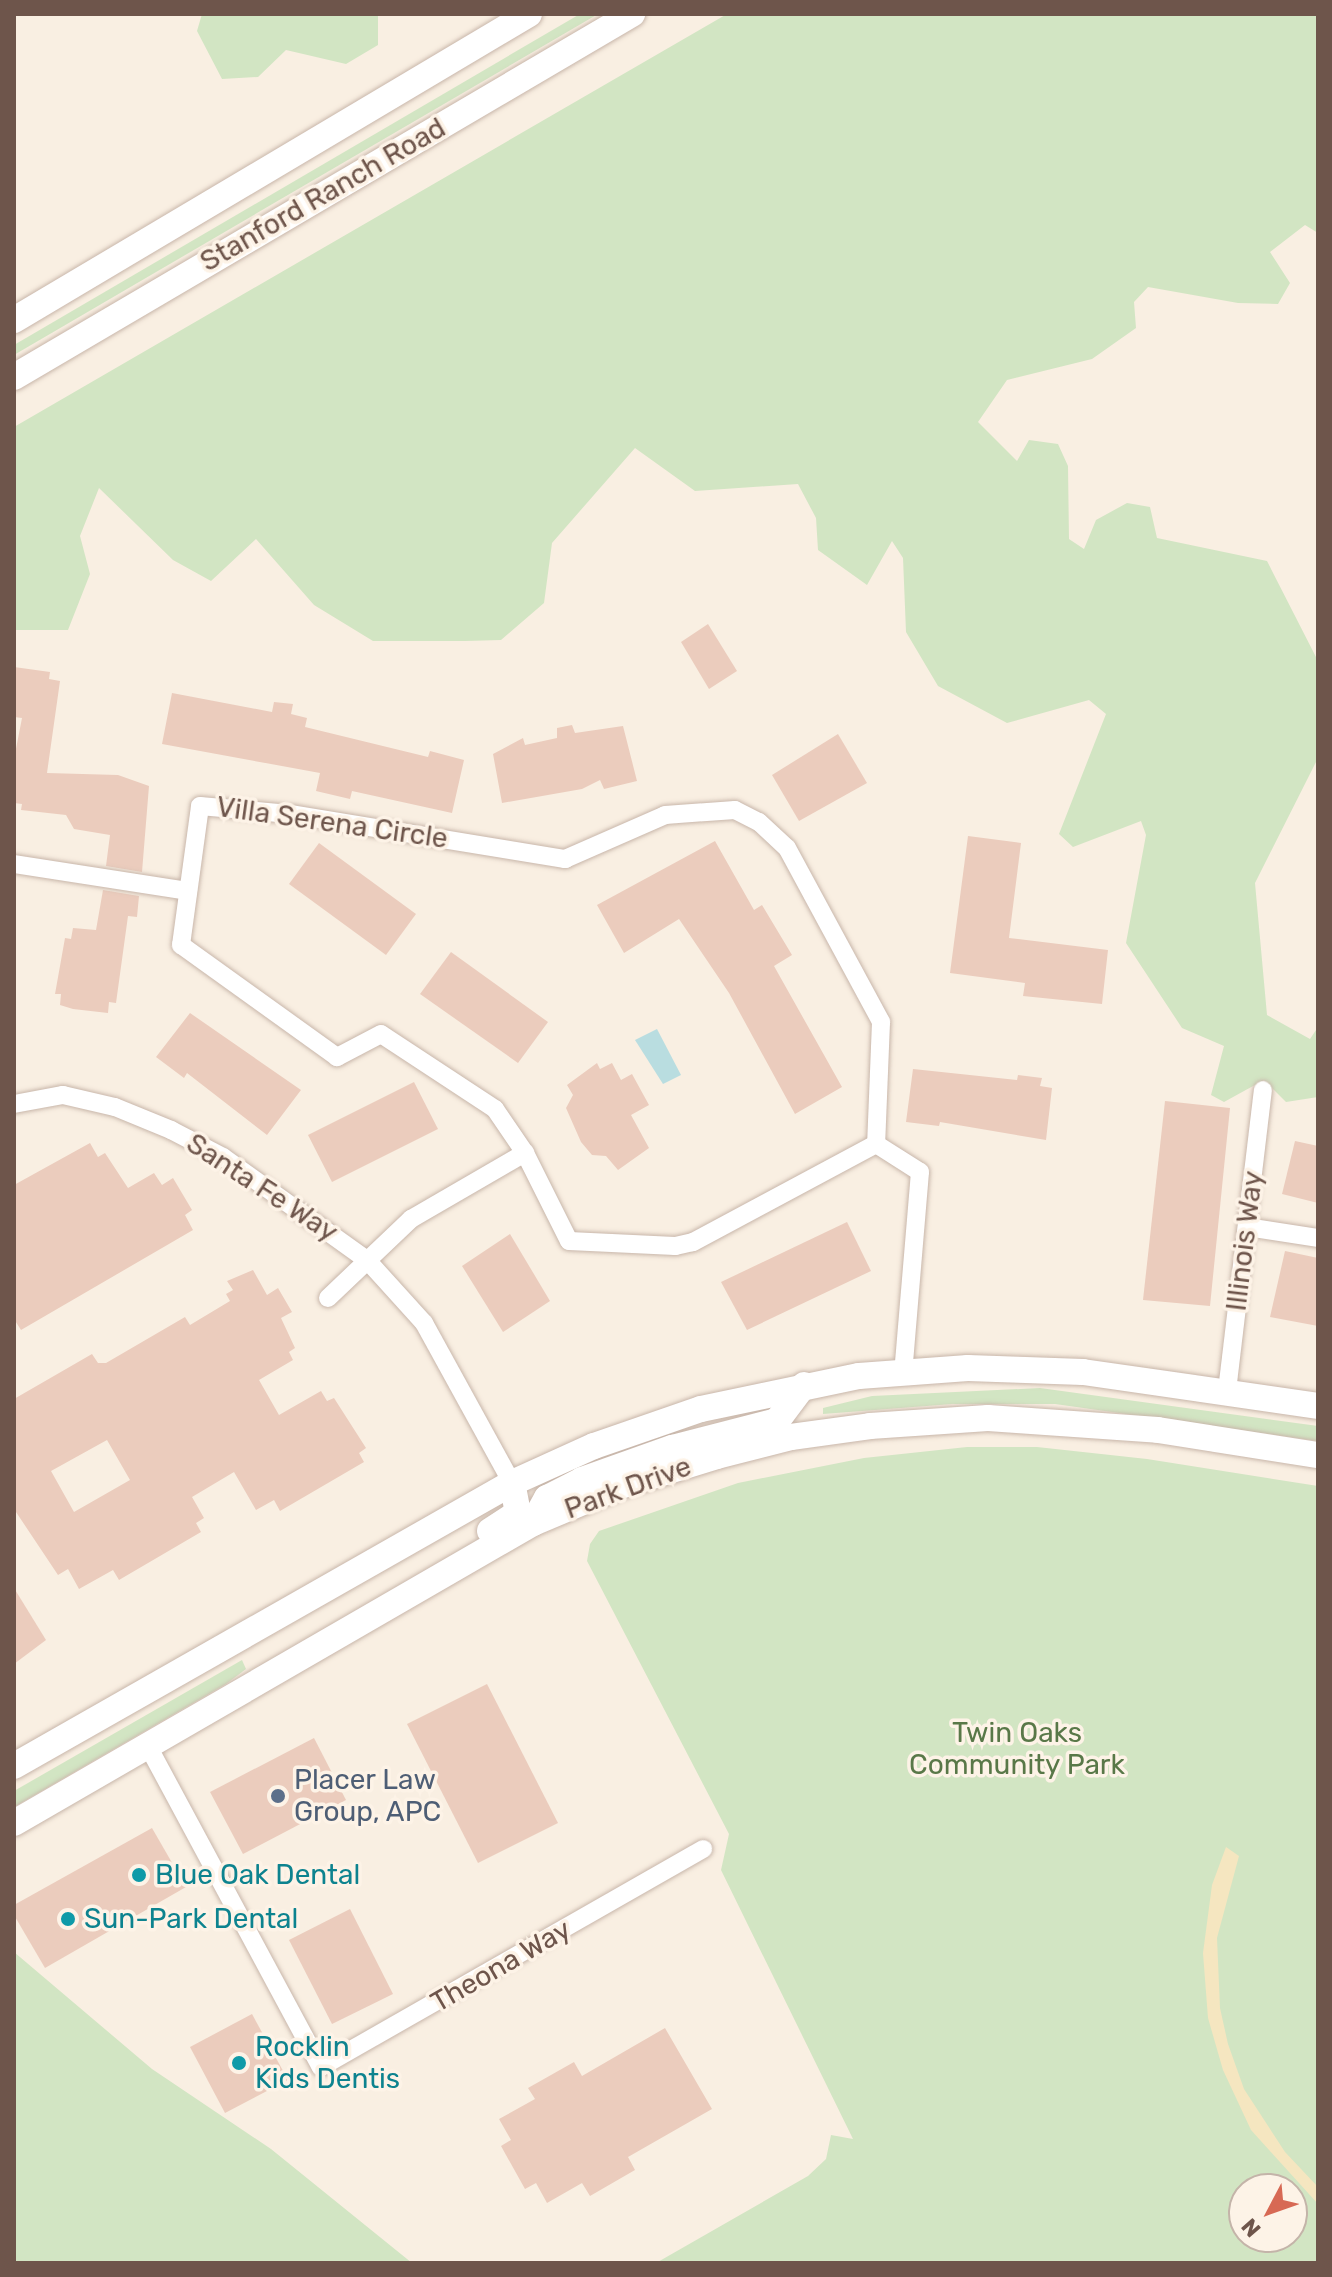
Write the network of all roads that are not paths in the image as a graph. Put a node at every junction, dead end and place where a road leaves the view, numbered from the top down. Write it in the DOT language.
graph roads {
  1 [pos="529,14"];
  2 [pos="632,14"];
  3 [pos="14,320"];
  4 [pos="14,377"];
  5 [pos="14,864"];
  6 [pos="188,891"];
  7 [pos="1263,1090"];
  8 [pos="14,1104"];
  9 [pos="876,1144"];
  10 [pos="525,1153"];
  11 [pos="1247,1227"];
  12 [pos="1318,1238"];
  13 [pos="367,1260"];
  14 [pos="328,1298"];
  15 [pos="903,1374"];
  16 [pos="804,1385"];
  17 [pos="1227,1391"];
  18 [pos="1318,1406"];
  19 [pos="1318,1455"];
  20 [pos="512,1483"];
  21 [pos="533,1523"];
  22 [pos="261,1684"];
  23 [pos="149,1748"];
  24 [pos="14,1766"];
  25 [pos="14,1823"];
  26 [pos="703,1849"];
  1 -- 3 [label="main road, Stanford Ranch Road"];
  2 -- 4 [label="main road, Stanford Ranch Road"];
  5 -- 6 [label="street"];
  6 -- 9 [label="street, Villa Serena Circle"];
  6 -- 10 [label="street, Villa Serena Circle"];
  7 -- 11 [label="street, Illinois Way"];
  8 -- 13 [label="street, Santa Fe Way"];
  9 -- 10 [label="street, Villa Serena Circle"];
  9 -- 15 [label="street"];
  10 -- 13 [label="street"];
  11 -- 12 [label="street"];
  11 -- 17 [label="street, Illinois Way"];
  13 -- 14 [label="street, Santa Fe Way"];
  13 -- 20 [label="street, Santa Fe Way"];
  15 -- 16 [label="main road, Park Drive"];
  15 -- 17 [label="main road, Park Drive"];
  16 -- 20 [label="main road, Park Drive"];
  16 -- 21 [label="main road"];
  17 -- 18 [label="main road, Park Drive"];
  19 -- 21 [label="main road, Park Drive"];
  20 -- 22 [label="main road"];
  20 -- 24 [label="main road, Park Drive"];
  21 -- 22 [label="main road, Park Drive"];
  22 -- 23 [label="main road, Park Drive"];
  23 -- 25 [label="main road, Park Drive"];
  23 -- 26 [label="street, Theona Way"];
}
